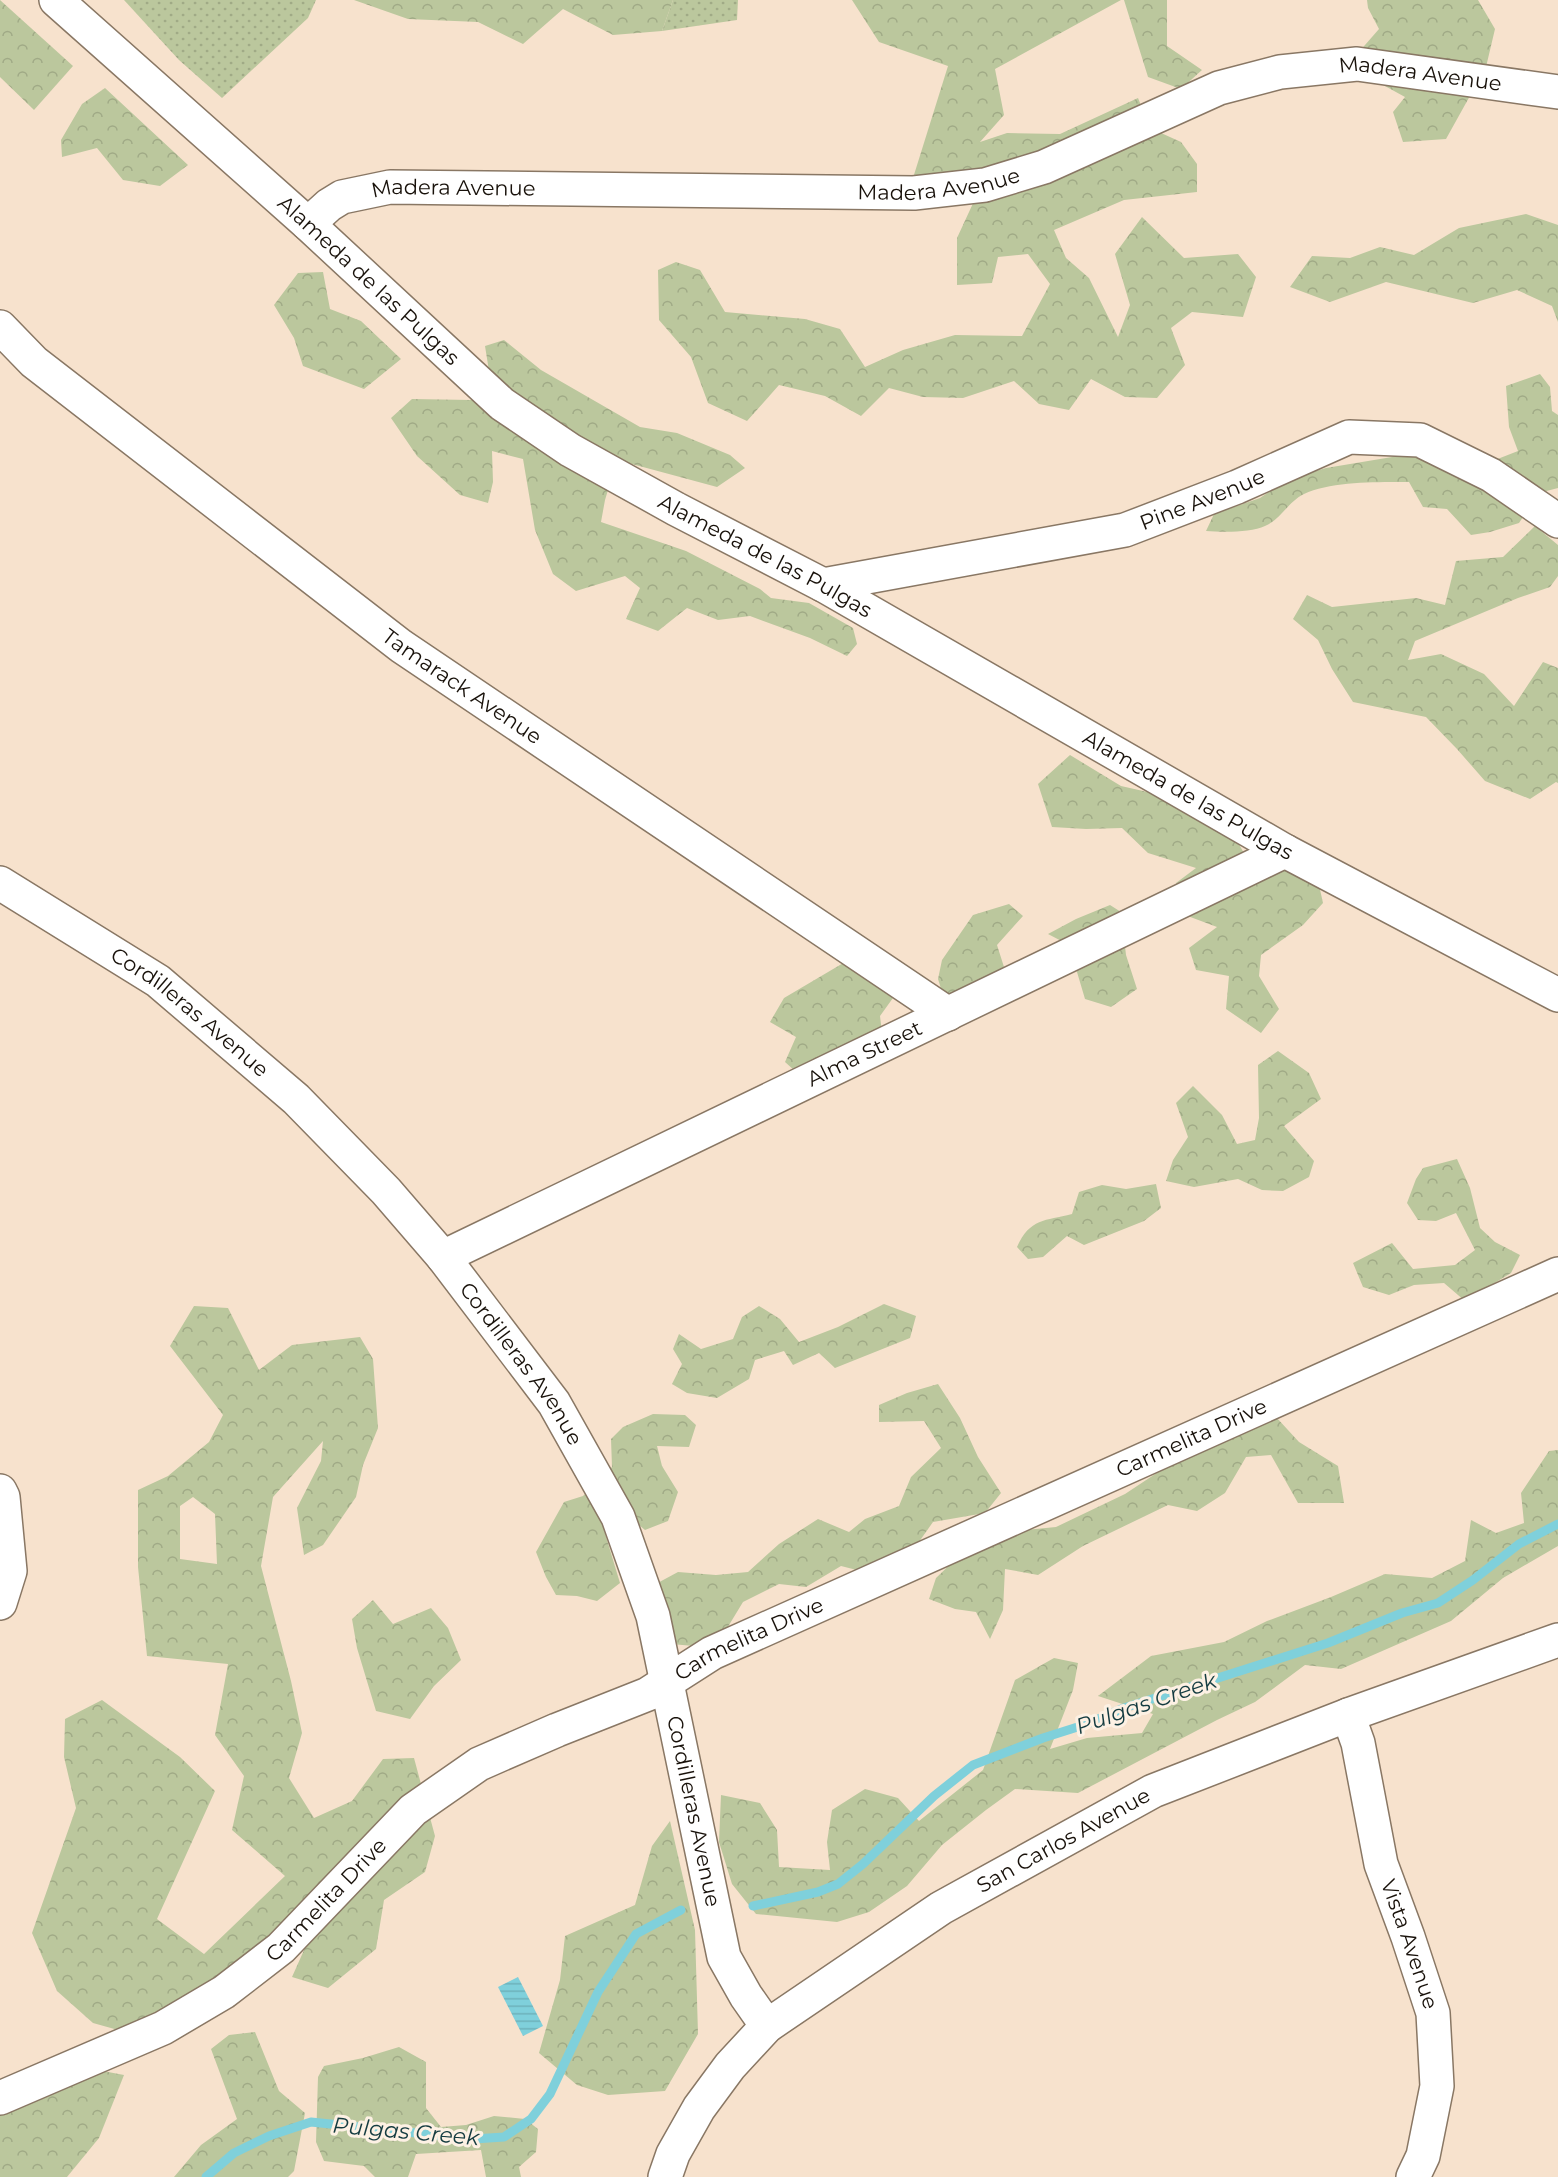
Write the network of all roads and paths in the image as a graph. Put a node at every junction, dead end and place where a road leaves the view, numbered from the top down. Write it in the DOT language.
graph roads {
  1 [pos="56,0"];
  2 [pos="1558,92"];
  3 [pos="308,224"];
  4 [pos="0,327"];
  5 [pos="1558,521"];
  6 [pos="823,585"];
  7 [pos="1285,851"];
  8 [pos="0,883"];
  9 [pos="1558,995"];
  10 [pos="948,1014"];
  11 [pos="443,1257"];
  12 [pos="1558,1274"];
  13 [pos="0,1491"];
  14 [pos="0,1603"];
  15 [pos="1558,1640"];
  16 [pos="668,1681"];
  17 [pos="1348,1715"];
  18 [pos="767,2026"];
  19 [pos="0,2098"];
  20 [pos="665,2177"];
  21 [pos="1413,2177"];
  1 -- 3 [label="street, Alameda de las Pulgas"];
  2 -- 3 [label="street, Madera Avenue"];
  3 -- 6 [label="street, Alameda de las Pulgas"];
  4 -- 10 [label="street, Tamarack Avenue"];
  5 -- 6 [label="street, Pine Avenue"];
  6 -- 7 [label="street, Alameda de las Pulgas"];
  7 -- 9 [label="street, Alameda de las Pulgas"];
  7 -- 10 [label="street, Alma Street"];
  8 -- 11 [label="street, Cordilleras Avenue"];
  10 -- 11 [label="street, Alma Street"];
  11 -- 16 [label="street, Cordilleras Avenue"];
  12 -- 16 [label="street, Carmelita Drive"];
  13 -- 14 [label="street"];
  15 -- 17 [label="street, San Carlos Avenue"];
  16 -- 18 [label="street, Cordilleras Avenue"];
  16 -- 19 [label="street, Carmelita Drive"];
  17 -- 18 [label="street, San Carlos Avenue"];
  17 -- 21 [label="street, Vista Avenue"];
  18 -- 20 [label="street, San Carlos Avenue"];
}
